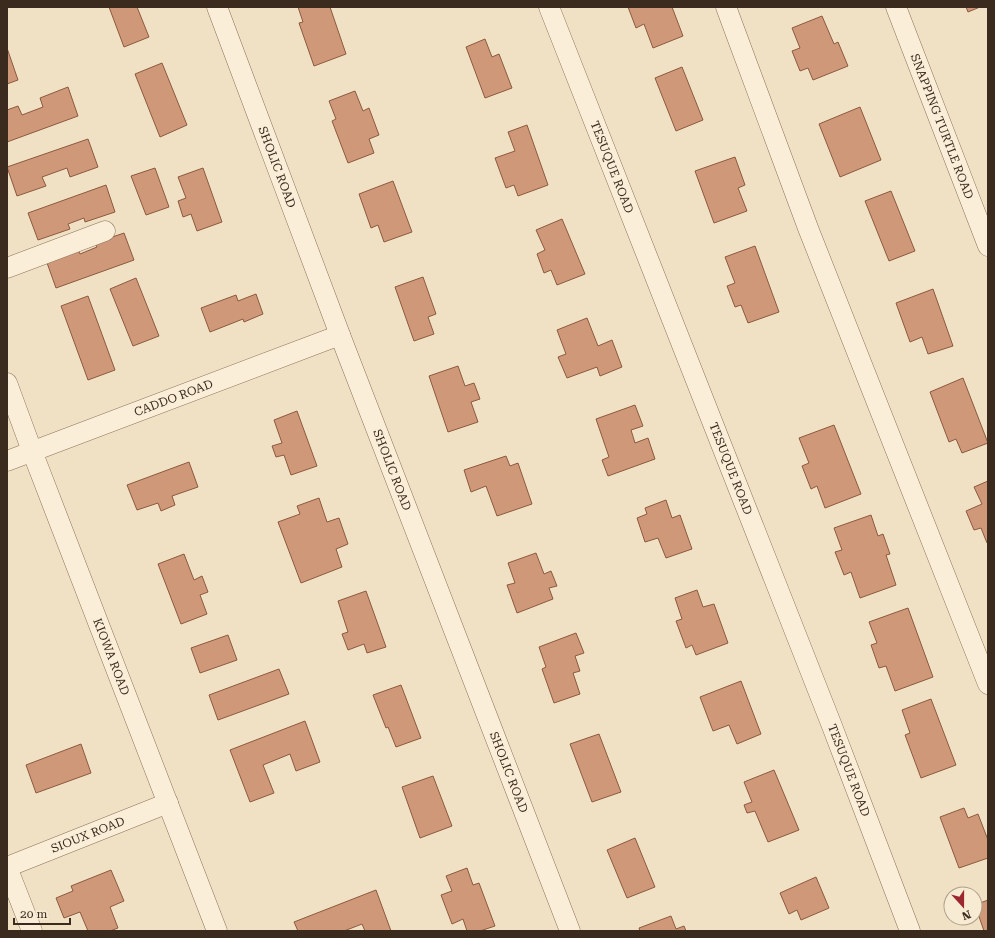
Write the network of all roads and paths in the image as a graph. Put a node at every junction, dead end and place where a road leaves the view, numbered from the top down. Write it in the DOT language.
graph roads {
  1 [pos="217,7"];
  2 [pos="549,7"];
  3 [pos="726,7"];
  4 [pos="896,7"];
  5 [pos="105,231"];
  6 [pos="988,246"];
  7 [pos="7,268"];
  8 [pos="340,336"];
  9 [pos="7,383"];
  10 [pos="32,451"];
  11 [pos="7,461"];
  12 [pos="988,684"];
  13 [pos="168,803"];
  14 [pos="7,867"];
  15 [pos="32,931"];
  16 [pos="217,931"];
  17 [pos="570,931"];
  18 [pos="910,931"];
  1 -- 8 [label="street, SHOLIC ROAD"];
  2 -- 18 [label="street, TESUQUE ROAD"];
  3 -- 12 [label="street"];
  4 -- 6 [label="street, SNAPPING TURTLE ROAD"];
  5 -- 7 [label="street"];
  8 -- 10 [label="street, CADDO ROAD"];
  8 -- 17 [label="street, SHOLIC ROAD"];
  9 -- 10 [label="street, KIOWA ROAD"];
  10 -- 11 [label="street, CADDO ROAD"];
  10 -- 13 [label="street, KIOWA ROAD"];
  13 -- 14 [label="street, SIOUX ROAD"];
  13 -- 16 [label="street, KIOWA ROAD"];
  14 -- 15 [label="street"];
}
